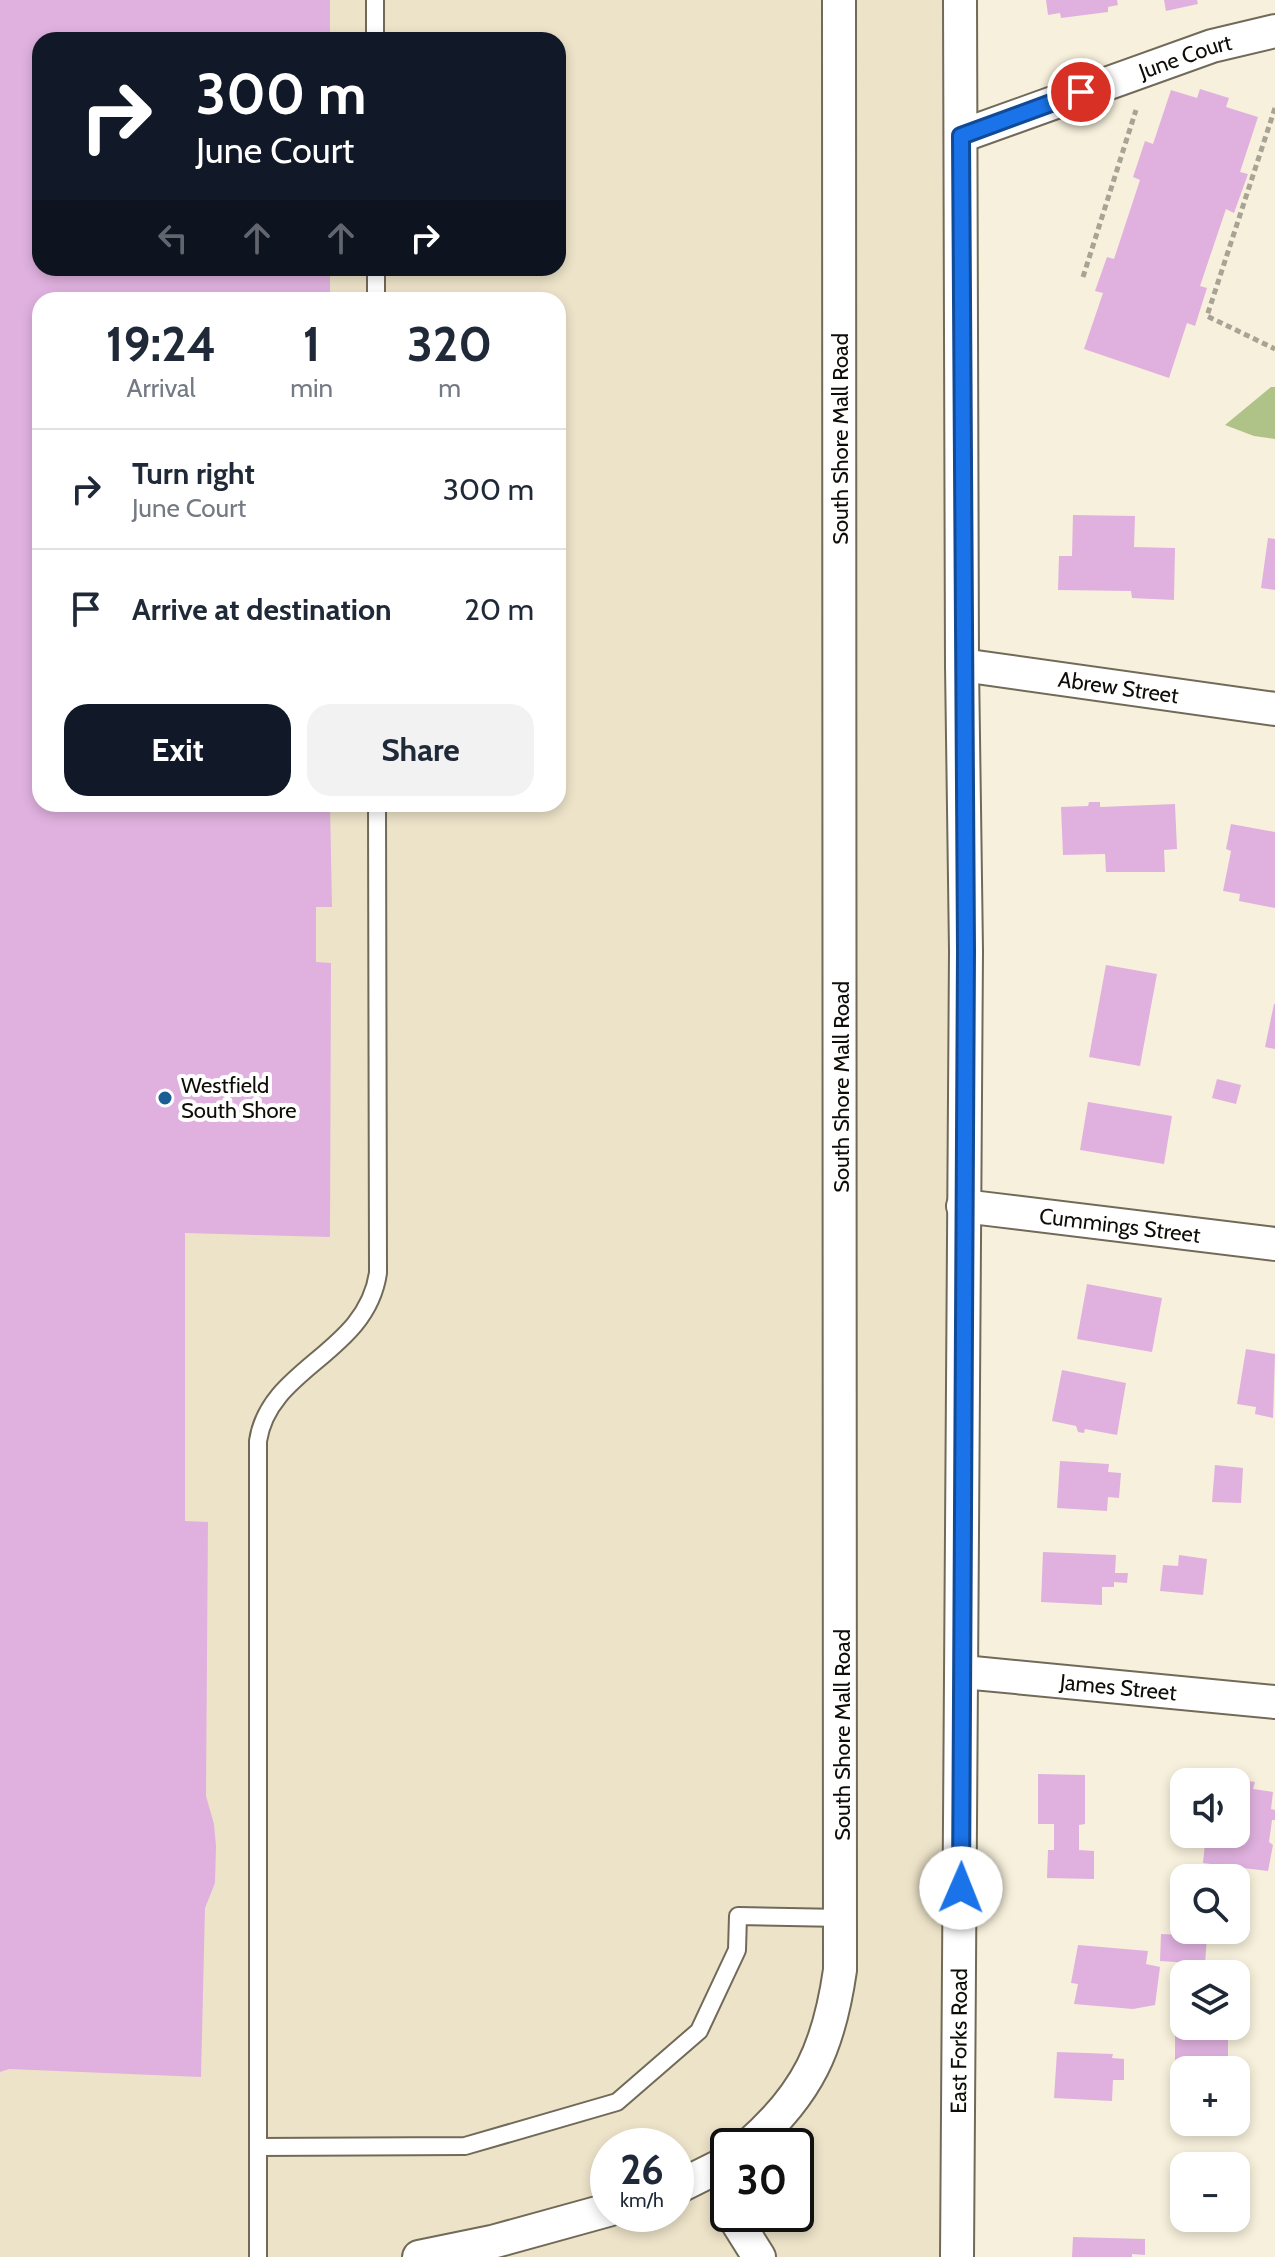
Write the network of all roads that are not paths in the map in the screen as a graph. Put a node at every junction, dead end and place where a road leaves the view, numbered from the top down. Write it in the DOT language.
graph roads {
  1 [pos="375,0"];
  2 [pos="839,0"];
  3 [pos="960,0"];
  4 [pos="1275,31"];
  5 [pos="375,32"];
  6 [pos="961,136"];
  7 [pos="962,665"];
  8 [pos="1275,709"];
  9 [pos="377,812"];
  10 [pos="963,1206"];
  11 [pos="1275,1244"];
  12 [pos="963,1672"];
  13 [pos="1275,1702"];
  14 [pos="842,1918"];
  15 [pos="765,2128"];
  16 [pos="258,2147"];
  17 [pos="590,2215"];
  18 [pos="743,2232"];
  19 [pos="456,2254"];
  20 [pos="258,2257"];
  21 [pos="419,2257"];
  22 [pos="759,2257"];
  23 [pos="957,2257"];
  1 -- 5 [label="lane"];
  2 -- 14 [label="street, South Shore Mall Road"];
  3 -- 6 [label="street, East Forks Road"];
  4 -- 6 [label="street, June Court"];
  6 -- 7 [label="street, East Forks Road"];
  7 -- 8 [label="street, Abrew Street"];
  7 -- 10 [label="street, East Forks Road"];
  9 -- 16 [label="lane"];
  10 -- 11 [label="street, Cummings Street"];
  10 -- 12 [label="street, East Forks Road"];
  12 -- 13 [label="street, James Street"];
  12 -- 23 [label="street, East Forks Road"];
  14 -- 15 [label="street, South Shore Mall Road"];
  14 -- 16 [label="lane"];
  16 -- 20 [label="lane"];
  17 -- 19 [label="street"];
  18 -- 22 [label="street"];
  19 -- 21 [label="street"];
}
